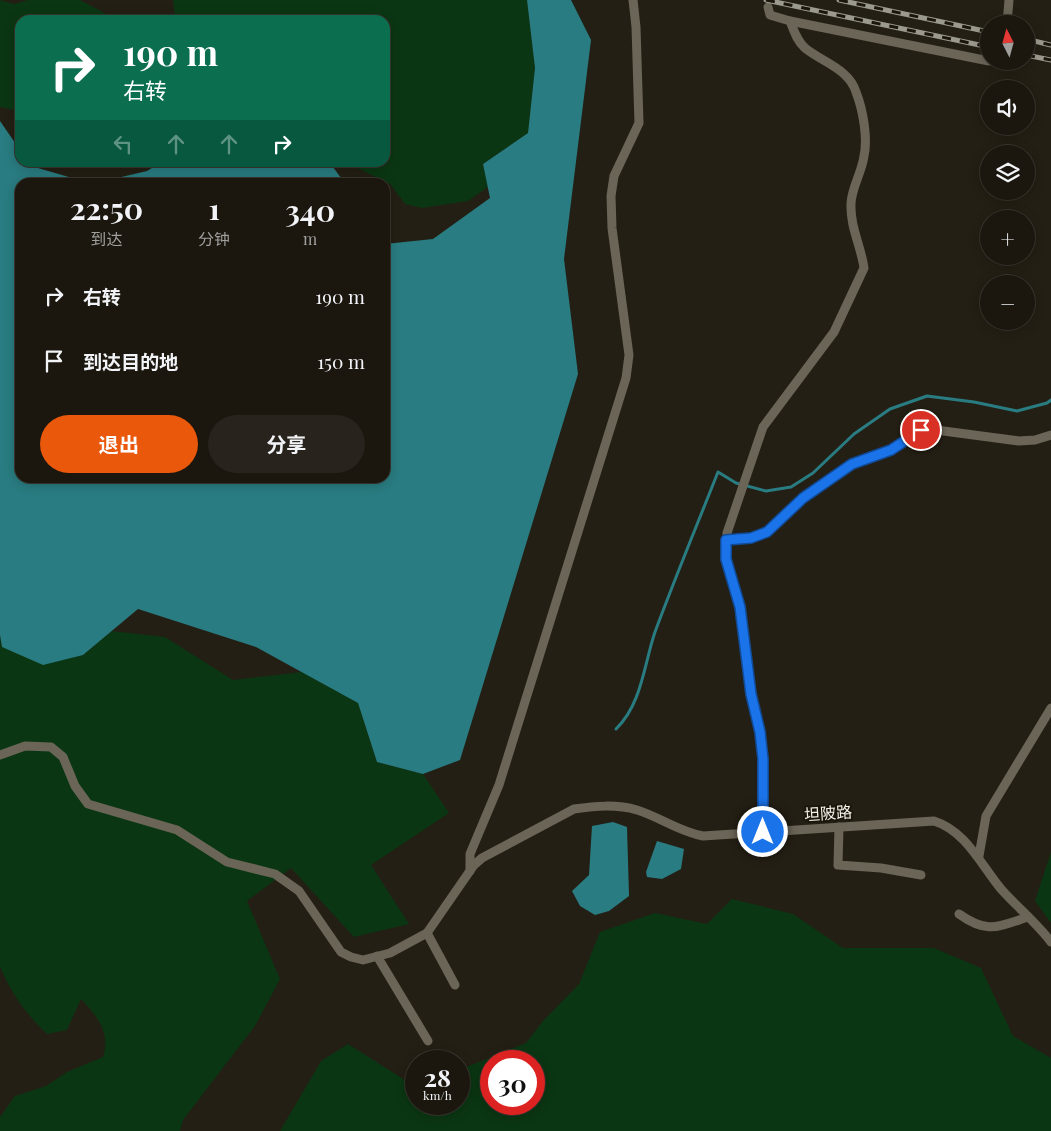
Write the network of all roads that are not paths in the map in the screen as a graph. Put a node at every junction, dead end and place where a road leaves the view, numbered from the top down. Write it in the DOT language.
graph roads {
  1 [pos="633,0"];
  2 [pos="1009,0"];
  3 [pos="768,7"];
  4 [pos="1008,15"];
  5 [pos="790,21"];
  6 [pos="980,59"];
  7 [pos="1051,435"];
  8 [pos="726,540"];
  9 [pos="1051,708"];
  10 [pos="0,755"];
  11 [pos="839,827"];
  12 [pos="763,832"];
  13 [pos="979,856"];
  14 [pos="470,871"];
  15 [pos="920,875"];
  16 [pos="959,914"];
  17 [pos="1028,917"];
  18 [pos="427,933"];
  19 [pos="1051,942"];
  20 [pos="377,956"];
  21 [pos="455,985"];
  22 [pos="428,1041"];
  1 -- 14 [label="street"];
  2 -- 4 [label="street"];
  3 -- 5 [label="street"];
  5 -- 6 [label="street"];
  5 -- 8 [label="street"];
  7 -- 8 [label="street"];
  8 -- 12 [label="street"];
  9 -- 13 [label="street"];
  10 -- 20 [label="street"];
  11 -- 12 [label="street, 坦陂路"];
  11 -- 13 [label="street, 坦陂路"];
  11 -- 15 [label="street"];
  12 -- 14 [label="street, 坦陂路"];
  13 -- 17 [label="street, 坦陂路"];
  14 -- 18 [label="street, 坦陂路"];
  16 -- 17 [label="street"];
  17 -- 19 [label="street, 坦陂路"];
  18 -- 20 [label="street"];
  18 -- 21 [label="street"];
  20 -- 22 [label="street"];
}
